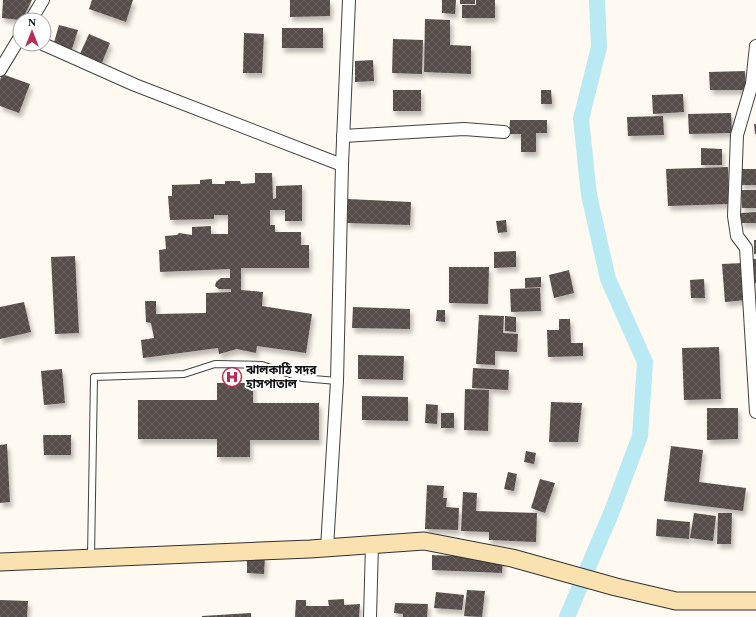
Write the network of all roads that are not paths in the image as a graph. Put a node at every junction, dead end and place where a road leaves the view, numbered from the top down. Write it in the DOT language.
graph roads {
  1 [pos="43,0"];
  2 [pos="349,0"];
  3 [pos="36,12"];
  4 [pos="756,46"];
  5 [pos="52,48"];
  6 [pos="12,50"];
  7 [pos="0,70"];
  8 [pos="504,132"];
  9 [pos="343,136"];
  10 [pos="342,165"];
  11 [pos="337,381"];
  12 [pos="756,412"];
  13 [pos="372,545"];
  14 [pos="327,548"];
  15 [pos="91,558"];
  16 [pos="0,562"];
  17 [pos="756,601"];
  18 [pos="370,617"];
  1 -- 3 [label="street"];
  2 -- 9 [label="street"];
  4 -- 12 [label="street"];
  5 -- 10 [label="street"];
  6 -- 7 [label="street"];
  8 -- 9 [label="street"];
  9 -- 10 [label="street"];
  10 -- 11 [label="street"];
  11 -- 14 [label="street"];
  11 -- 15 [label="lane"];
  13 -- 14 [label="main road"];
  13 -- 17 [label="main road"];
  13 -- 18 [label="street"];
  14 -- 15 [label="main road"];
  15 -- 16 [label="main road"];
}
